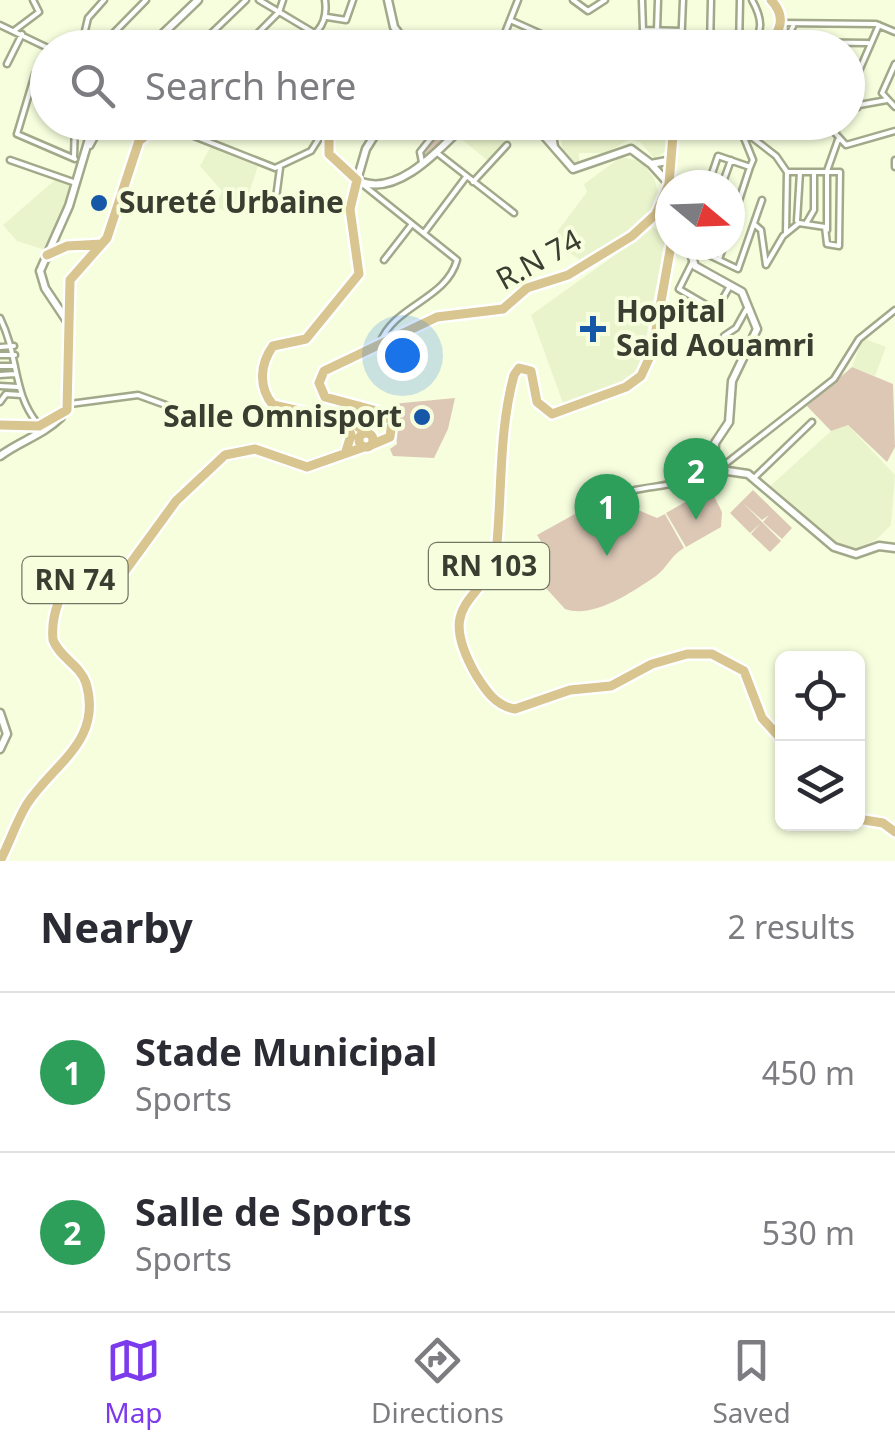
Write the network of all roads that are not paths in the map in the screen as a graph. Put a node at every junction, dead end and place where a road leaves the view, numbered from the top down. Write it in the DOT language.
graph roads {
  1 [pos="33,0"];
  2 [pos="101,0"];
  3 [pos="146,0"];
  4 [pos="198,0"];
  5 [pos="246,0"];
  6 [pos="259,0"];
  7 [pos="283,0"];
  8 [pos="325,0"];
  9 [pos="352,0"];
  10 [pos="388,0"];
  11 [pos="518,0"];
  12 [pos="573,0"];
  13 [pos="605,0"];
  14 [pos="642,0"];
  15 [pos="658,0"];
  16 [pos="684,0"];
  17 [pos="711,0"];
  18 [pos="740,0"];
  19 [pos="752,0"];
  20 [pos="770,0"];
  21 [pos="280,12"];
  22 [pos="326,16"];
  23 [pos="510,20"];
  24 [pos="781,23"];
  25 [pos="794,24"];
  26 [pos="879,25"];
  27 [pos="1,27"];
  28 [pos="14,30"];
  29 [pos="87,30"];
  30 [pos="117,30"];
  31 [pos="167,30"];
  32 [pos="215,30"];
  33 [pos="261,30"];
  34 [pos="309,30"];
  35 [pos="318,30"];
  36 [pos="396,30"];
  37 [pos="506,30"];
  38 [pos="532,30"];
  39 [pos="643,30"];
  40 [pos="657,30"];
  41 [pos="682,30"];
  42 [pos="710,30"];
  43 [pos="739,30"];
  44 [pos="760,30"];
  45 [pos="776,30"];
  46 [pos="792,30"];
  47 [pos="895,32"];
  48 [pos="22,34"];
  49 [pos="30,39"];
  50 [pos="865,44"];
  51 [pos="870,44"];
  52 [pos="865,57"];
  53 [pos="7,64"];
  54 [pos="895,64"];
  55 [pos="30,91"];
  56 [pos="886,100"];
  57 [pos="865,104"];
  58 [pos="895,107"];
  59 [pos="895,131"];
  60 [pos="76,140"];
  61 [pos="86,140"];
  62 [pos="91,140"];
  63 [pos="140,140"];
  64 [pos="205,140"];
  65 [pos="318,140"];
  66 [pos="329,140"];
  67 [pos="372,140"];
  68 [pos="430,140"];
  69 [pos="448,140"];
  70 [pos="547,140"];
  71 [pos="554,140"];
  72 [pos="673,140"];
  73 [pos="747,140"];
  74 [pos="758,140"];
  75 [pos="838,140"];
  76 [pos="507,145"];
  77 [pos="556,151"];
  78 [pos="436,152"];
  79 [pos="10,160"];
  80 [pos="730,160"];
  81 [pos="77,162"];
  82 [pos="422,162"];
  83 [pos="650,164"];
  84 [pos="672,164"];
  85 [pos="750,167"];
  86 [pos="280,168"];
  87 [pos="656,170"];
  88 [pos="672,170"];
  89 [pos="713,170"];
  90 [pos="727,170"];
  91 [pos="787,172"];
  92 [pos="800,172"];
  93 [pos="814,172"];
  94 [pos="827,172"];
  95 [pos="466,177"];
  96 [pos="357,180"];
  97 [pos="73,182"];
  98 [pos="473,182"];
  99 [pos="745,182"];
  100 [pos="243,195"];
  101 [pos="762,200"];
  102 [pos="514,213"];
  103 [pos="655,213"];
  104 [pos="807,222"];
  105 [pos="413,224"];
  106 [pos="754,224"];
  107 [pos="794,226"];
  108 [pos="827,230"];
  109 [pos="424,233"];
  110 [pos="786,233"];
  111 [pos="102,244"];
  112 [pos="745,249"];
  113 [pos="46,255"];
  114 [pos="384,260"];
  115 [pos="668,260"];
  116 [pos="691,260"];
  117 [pos="719,260"];
  118 [pos="741,260"];
  119 [pos="692,263"];
  120 [pos="663,280"];
  121 [pos="730,286"];
  122 [pos="679,289"];
  123 [pos="750,304"];
  124 [pos="713,309"];
  125 [pos="895,310"];
  126 [pos="700,316"];
  127 [pos="0,318"];
  128 [pos="67,321"];
  129 [pos="2,325"];
  130 [pos="8,334"];
  131 [pos="0,336"];
  132 [pos="724,336"];
  133 [pos="0,346"];
  134 [pos="14,346"];
  135 [pos="379,346"];
  136 [pos="16,355"];
  137 [pos="0,356"];
  138 [pos="0,366"];
  139 [pos="16,366"];
  140 [pos="0,374"];
  141 [pos="18,374"];
  142 [pos="0,386"];
  143 [pos="18,387"];
  144 [pos="21,395"];
  145 [pos="0,402"];
  146 [pos="70,404"];
  147 [pos="174,408"];
  148 [pos="61,417"];
  149 [pos="345,422"];
  150 [pos="812,422"];
  151 [pos="0,425"];
  152 [pos="39,426"];
  153 [pos="366,439"];
  154 [pos="343,453"];
  155 [pos="0,456"];
  156 [pos="711,462"];
  157 [pos="718,471"];
  158 [pos="754,478"];
  159 [pos="604,505"];
  160 [pos="895,548"];
  161 [pos="0,713"];
  162 [pos="775,732"];
  163 [pos="0,749"];
  164 [pos="865,820"];
  165 [pos="895,832"];
  166 [pos="0,861"];
  1 -- 28 [label="street"];
  2 -- 29 [label="street"];
  3 -- 30 [label="street"];
  4 -- 31 [label="street"];
  5 -- 32 [label="street"];
  6 -- 21 [label="street"];
  7 -- 21 [label="street"];
  8 -- 22 [label="street"];
  9 -- 22 [label="street"];
  10 -- 36 [label="street"];
  11 -- 23 [label="street"];
  12 -- 13 [label="street"];
  14 -- 39 [label="street"];
  15 -- 40 [label="street"];
  16 -- 41 [label="street"];
  17 -- 42 [label="street"];
  18 -- 43 [label="street"];
  19 -- 44 [label="street"];
  20 -- 24 [label="main road"];
  21 -- 33 [label="street"];
  21 -- 34 [label="street"];
  22 -- 35 [label="street"];
  23 -- 37 [label="street"];
  23 -- 38 [label="street"];
  24 -- 25 [label="street"];
  24 -- 45 [label="main road"];
  25 -- 26 [label="street"];
  25 -- 46 [label="street"];
  26 -- 47 [label="street"];
  26 -- 51 [label="street"];
  27 -- 28 [label="street"];
  28 -- 48 [label="street"];
  39 -- 40 [label="street"];
  48 -- 49 [label="street"];
  48 -- 53 [label="street"];
  50 -- 51 [label="street"];
  51 -- 52 [label="street"];
  54 -- 56 [label="street"];
  55 -- 81 [label="street"];
  56 -- 57 [label="street"];
  56 -- 58 [label="street"];
  59 -- 75 [label="street"];
  60 -- 81 [label="street"];
  61 -- 81 [label="street"];
  62 -- 81 [label="street"];
  63 -- 111 [label="main road"];
  64 -- 86 [label="street"];
  65 -- 86 [label="street"];
  66 -- 96 [label="main road"];
  67 -- 96 [label="street"];
  68 -- 82 [label="street"];
  69 -- 78 [label="street"];
  70 -- 77 [label="street"];
  71 -- 77 [label="street"];
  72 -- 84 [label="main road, R.N 74"];
  73 -- 85 [label="street"];
  74 -- 91 [label="street"];
  75 -- 94 [label="street"];
  76 -- 98 [label="street"];
  77 -- 83 [label="street"];
  78 -- 82 [label="street"];
  78 -- 95 [label="street"];
  79 -- 97 [label="street"];
  80 -- 85 [label="street"];
  80 -- 89 [label="street"];
  80 -- 90 [label="street"];
  81 -- 97 [label="street"];
  82 -- 96 [label="street"];
  83 -- 84 [label="street"];
  83 -- 87 [label="street"];
  84 -- 88 [label="main road, R.N 74"];
  85 -- 99 [label="street"];
  86 -- 100 [label="street"];
  91 -- 92 [label="street"];
  91 -- 110 [label="street"];
  92 -- 93 [label="street"];
  92 -- 107 [label="street"];
  93 -- 94 [label="street"];
  93 -- 104 [label="street"];
  94 -- 108 [label="street"];
  94 -- 108 [label="street"];
  95 -- 98 [label="street"];
  95 -- 109 [label="street"];
  96 -- 105 [label="street"];
  96 -- 149 [label="main road"];
  97 -- 113 [label="street"];
  98 -- 102 [label="street"];
  101 -- 106 [label="street"];
  103 -- 135 [label="main road, R.N 74"];
  104 -- 107 [label="street"];
  104 -- 108 [label="street"];
  105 -- 109 [label="street"];
  105 -- 114 [label="street"];
  106 -- 110 [label="street"];
  106 -- 112 [label="street"];
  107 -- 110 [label="street"];
  109 -- 135 [label="street"];
  111 -- 113 [label="main road"];
  111 -- 128 [label="main road"];
  113 -- 128 [label="street"];
  115 -- 120 [label="main road, RN 103"];
  116 -- 119 [label="street"];
  117 -- 118 [label="street"];
  119 -- 121 [label="street"];
  119 -- 122 [label="street"];
  120 -- 122 [label="street"];
  120 -- 162 [label="main road, RN 103"];
  121 -- 123 [label="street"];
  121 -- 124 [label="street"];
  122 -- 124 [label="street"];
  123 -- 132 [label="street"];
  123 -- 156 [label="street"];
  124 -- 126 [label="street"];
  125 -- 157 [label="street"];
  127 -- 129 [label="street"];
  128 -- 146 [label="main road"];
  129 -- 130 [label="street"];
  130 -- 131 [label="street"];
  130 -- 134 [label="street"];
  133 -- 134 [label="street"];
  134 -- 136 [label="street"];
  135 -- 153 [label="main road, R.N 74"];
  136 -- 137 [label="street"];
  136 -- 139 [label="street"];
  138 -- 139 [label="street"];
  139 -- 141 [label="street"];
  140 -- 141 [label="street"];
  141 -- 143 [label="street"];
  142 -- 143 [label="street"];
  143 -- 144 [label="street"];
  144 -- 145 [label="street"];
  144 -- 152 [label="street"];
  146 -- 147 [label="street"];
  146 -- 148 [label="main road"];
  148 -- 152 [label="main road"];
  148 -- 155 [label="street"];
  149 -- 153 [label="main road"];
  149 -- 154 [label="main road"];
  150 -- 158 [label="street"];
  151 -- 152 [label="main road"];
  153 -- 154 [label="main road, R.N 74"];
  154 -- 166 [label="main road, RN 74"];
  156 -- 157 [label="street"];
  156 -- 159 [label="street"];
  157 -- 158 [label="street"];
  158 -- 160 [label="street"];
  161 -- 163 [label="street"];
  164 -- 165 [label="main road"];
}
